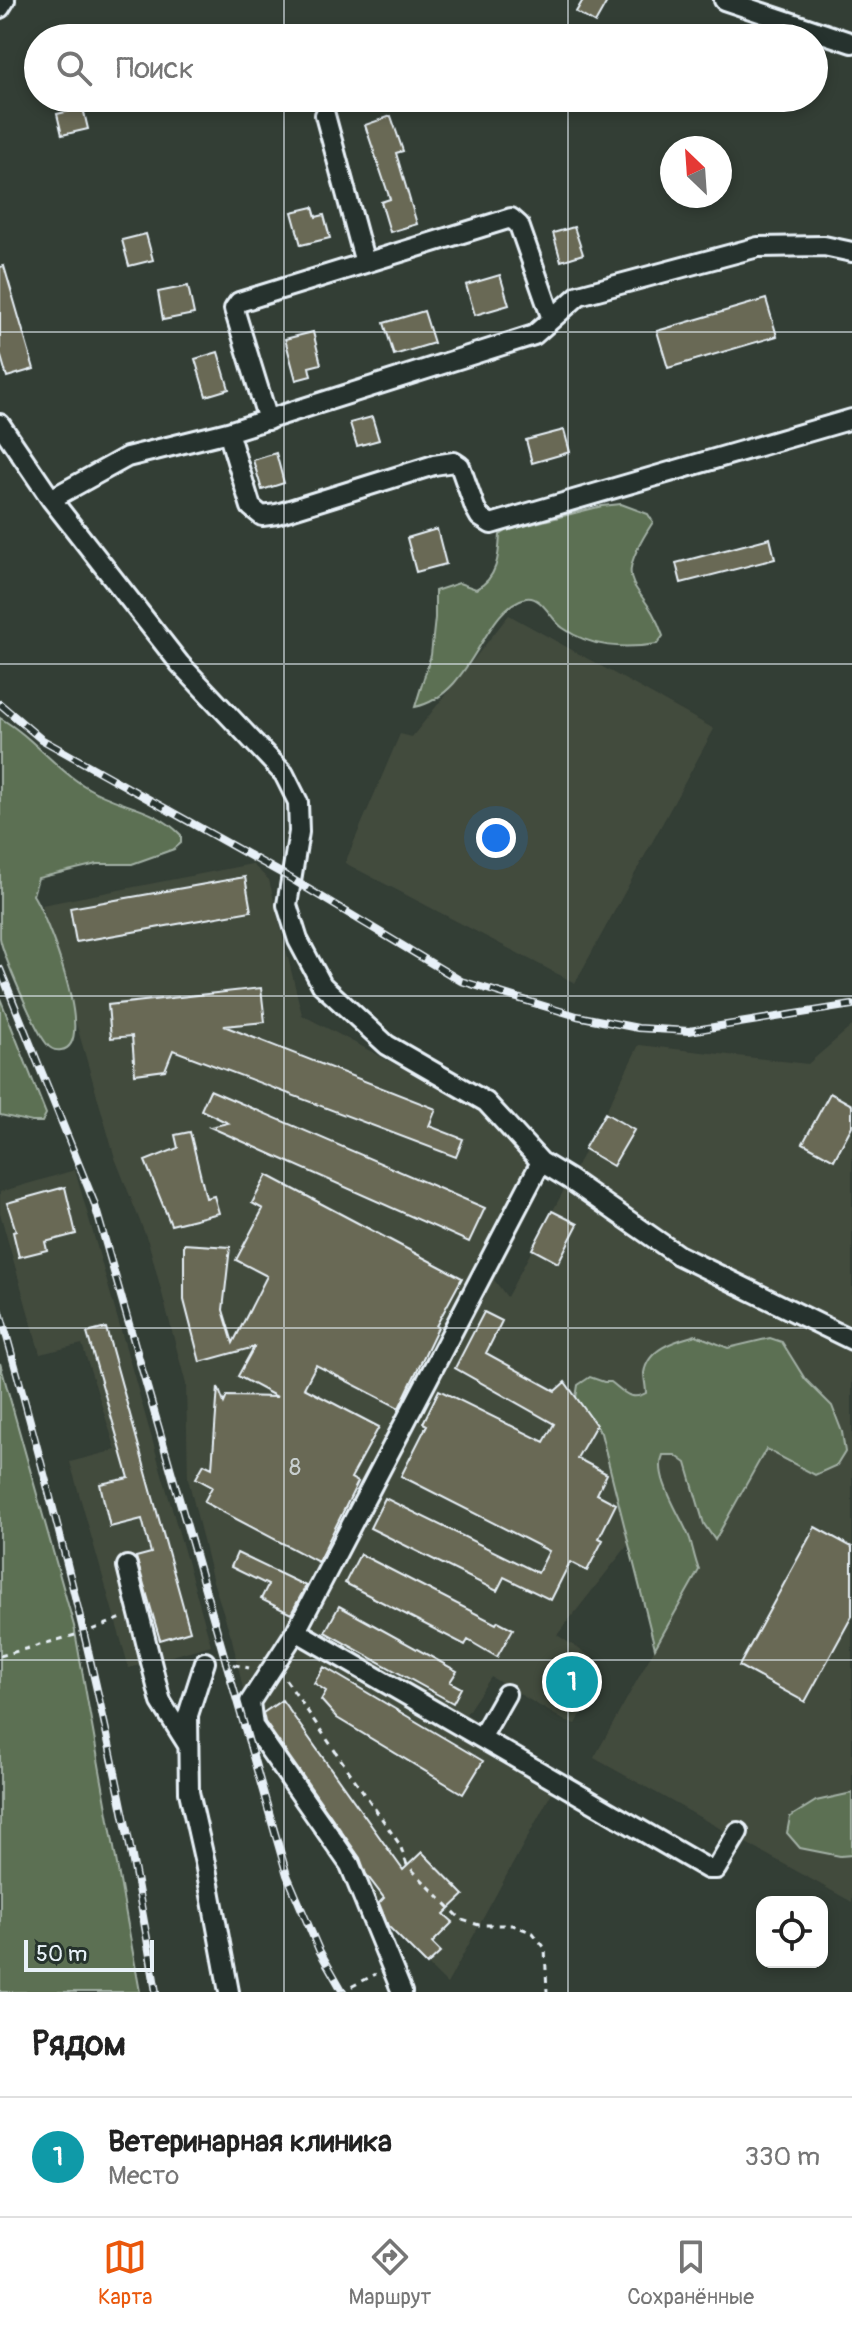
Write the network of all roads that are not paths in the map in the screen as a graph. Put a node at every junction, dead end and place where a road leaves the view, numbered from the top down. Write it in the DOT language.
graph roads {
  1 [pos="5,0"];
  2 [pos="724,0"];
  3 [pos="0,8"];
  4 [pos="795,24"];
  5 [pos="828,35"];
  6 [pos="852,43"];
  7 [pos="325,115"];
  8 [pos="852,252"];
  9 [pos="365,263"];
  10 [pos="552,319"];
  11 [pos="852,419"];
  12 [pos="268,420"];
  13 [pos="0,424"];
  14 [pos="228,432"];
  15 [pos="51,499"];
  16 [pos="541,1162"];
  17 [pos="852,1340"];
  18 [pos="127,1566"];
  19 [pos="296,1631"];
  20 [pos="205,1662"];
  21 [pos="506,1694"];
  22 [pos="481,1738"];
  23 [pos="188,1745"];
  24 [pos="738,1832"];
  25 [pos="229,1992"];
  26 [pos="402,1992"];
  1 -- 3 [label="street"];
  2 -- 4 [label="street"];
  5 -- 6 [label="street"];
  7 -- 9 [label="street"];
  8 -- 10 [label="street"];
  9 -- 10 [label="street"];
  9 -- 12 [label="street"];
  10 -- 12 [label="street"];
  11 -- 14 [label="street"];
  12 -- 14 [label="street"];
  13 -- 15 [label="street"];
  14 -- 15 [label="street"];
  15 -- 16 [label="street"];
  16 -- 17 [label="street"];
  16 -- 19 [label="street"];
  18 -- 23 [label="street"];
  19 -- 22 [label="street"];
  19 -- 26 [label="street"];
  20 -- 23 [label="street"];
  21 -- 22 [label="street"];
  22 -- 24 [label="street"];
  23 -- 25 [label="street"];
}
